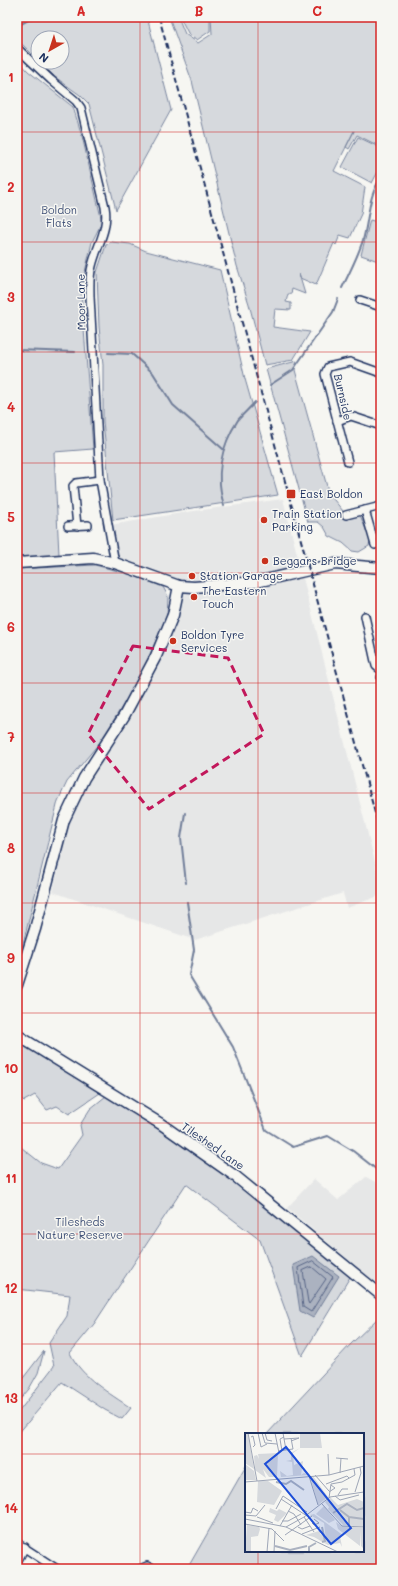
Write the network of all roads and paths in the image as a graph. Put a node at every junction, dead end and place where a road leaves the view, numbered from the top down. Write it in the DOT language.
graph roads {
  1 [pos="17,48"];
  2 [pos="360,300"];
  3 [pos="381,307"];
  4 [pos="381,373"];
  5 [pos="337,421"];
  6 [pos="381,426"];
  7 [pos="348,462"];
  8 [pos="100,480"];
  9 [pos="381,506"];
  10 [pos="364,510"];
  11 [pos="346,515"];
  12 [pos="88,525"];
  13 [pos="68,526"];
  14 [pos="77,526"];
  15 [pos="375,545"];
  16 [pos="17,563"];
  17 [pos="115,563"];
  18 [pos="381,568"];
  19 [pos="179,586"];
  20 [pos="365,616"];
  21 [pos="381,670"];
  22 [pos="17,985"];
  23 [pos="17,1035"];
  24 [pos="381,1295"];
  25 [pos="17,1543"];
  26 [pos="25,1548"];
  27 [pos="17,1562"];
  28 [pos="56,1569"];
  29 [pos="140,1569"];
  30 [pos="153,1569"];
  1 -- 8 [label="street, Moor Lane"];
  2 -- 3 [label="street"];
  4 -- 5 [label="street, Burnside"];
  5 -- 6 [label="street"];
  5 -- 7 [label="street, Burnside"];
  8 -- 14 [label="street"];
  8 -- 17 [label="street, Moor Lane"];
  9 -- 10 [label="street"];
  10 -- 11 [label="street"];
  10 -- 15 [label="street"];
  12 -- 14 [label="street"];
  13 -- 14 [label="street"];
  16 -- 17 [label="street"];
  17 -- 19 [label="street"];
  18 -- 19 [label="street"];
  19 -- 22 [label="street"];
  20 -- 21 [label="street"];
  23 -- 24 [label="street, Tileshed Lane"];
  25 -- 26 [label="street"];
  26 -- 27 [label="street"];
  26 -- 28 [label="street"];
  29 -- 30 [label="street"];
}
